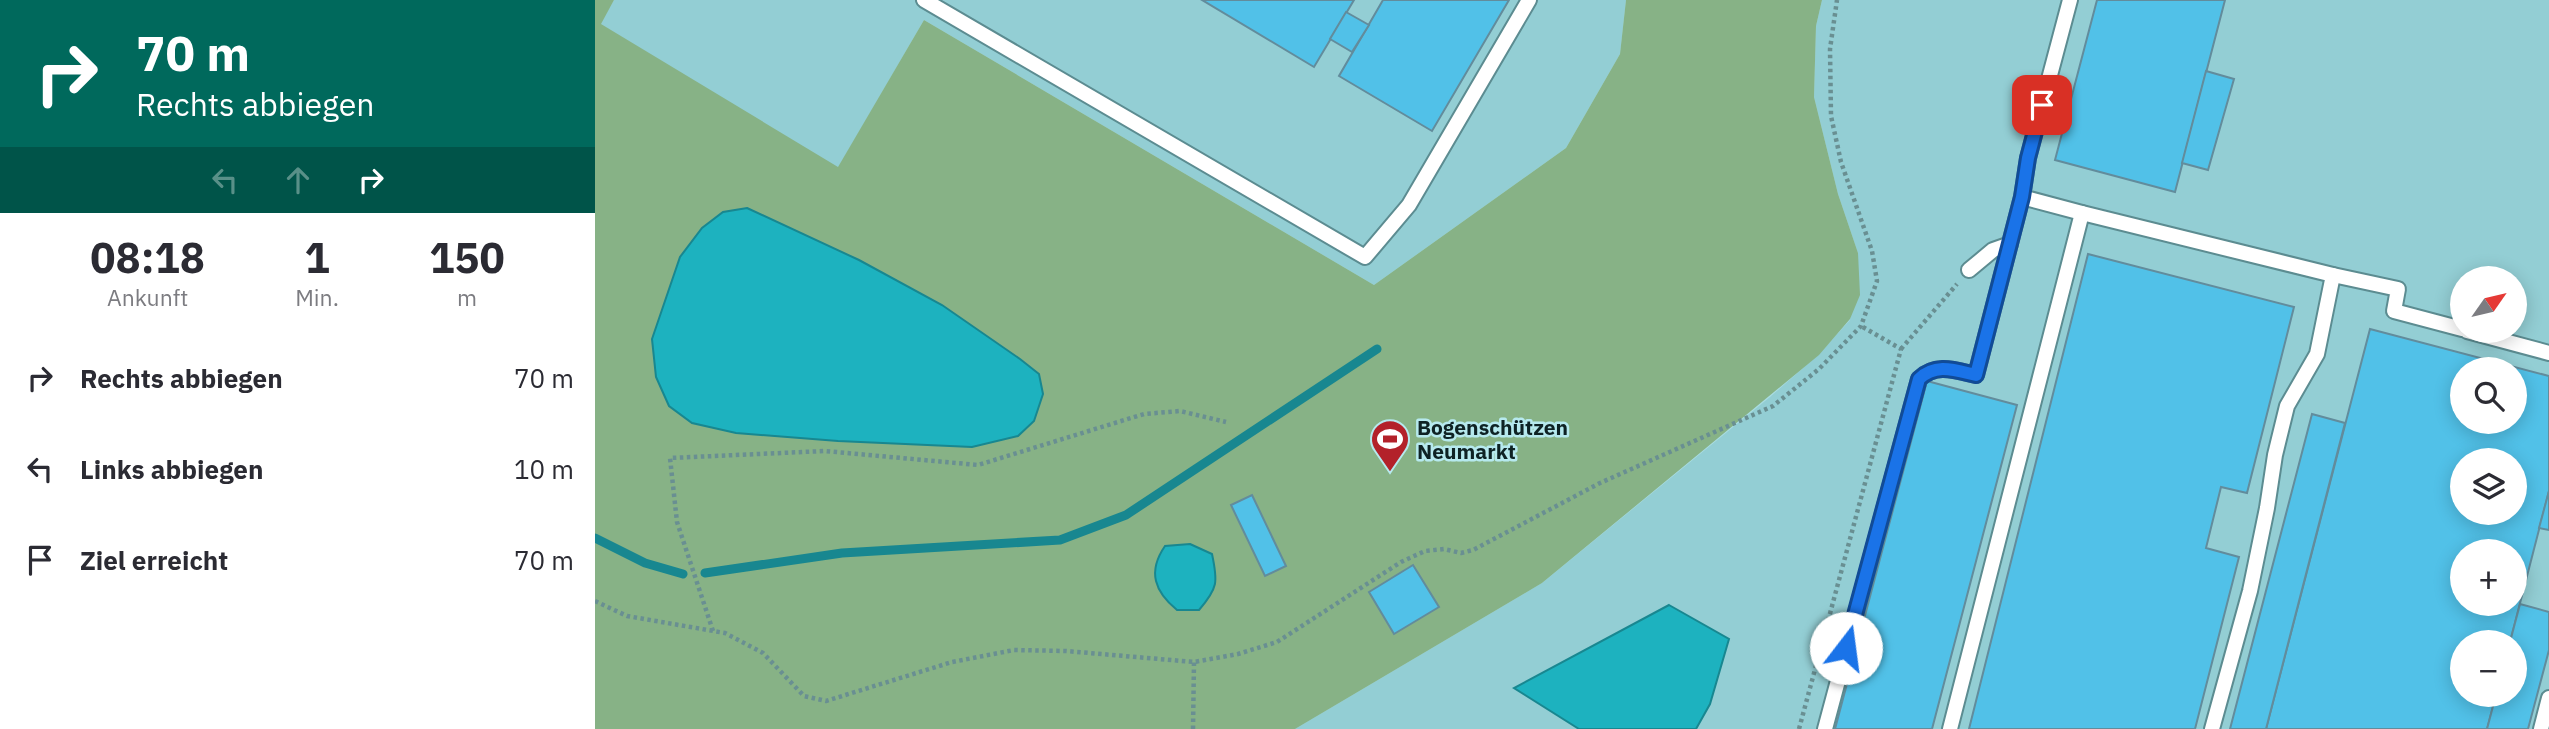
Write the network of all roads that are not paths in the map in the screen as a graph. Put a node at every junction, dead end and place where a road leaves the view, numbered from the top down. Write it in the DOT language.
graph roads {
  1 [pos="923,0"];
  2 [pos="1529,0"];
  3 [pos="2070,0"];
  4 [pos="2022,197"];
  5 [pos="2082,213"];
  6 [pos="2010,244"];
  7 [pos="1969,270"];
  8 [pos="2333,275"];
  9 [pos="2450,326"];
  10 [pos="2512,343"];
  11 [pos="2549,353"];
  12 [pos="2549,698"];
  13 [pos="1825,729"];
  14 [pos="1950,729"];
  15 [pos="2213,729"];
  16 [pos="2541,729"];
  1 -- 2 [label="lane"];
  3 -- 4 [label="lane"];
  4 -- 5 [label="lane"];
  4 -- 6 [label="lane"];
  5 -- 8 [label="lane"];
  5 -- 14 [label="lane"];
  6 -- 7 [label="lane"];
  6 -- 13 [label="lane"];
  8 -- 9 [label="lane"];
  8 -- 15 [label="lane"];
  10 -- 11 [label="lane"];
  12 -- 16 [label="lane"];
}
